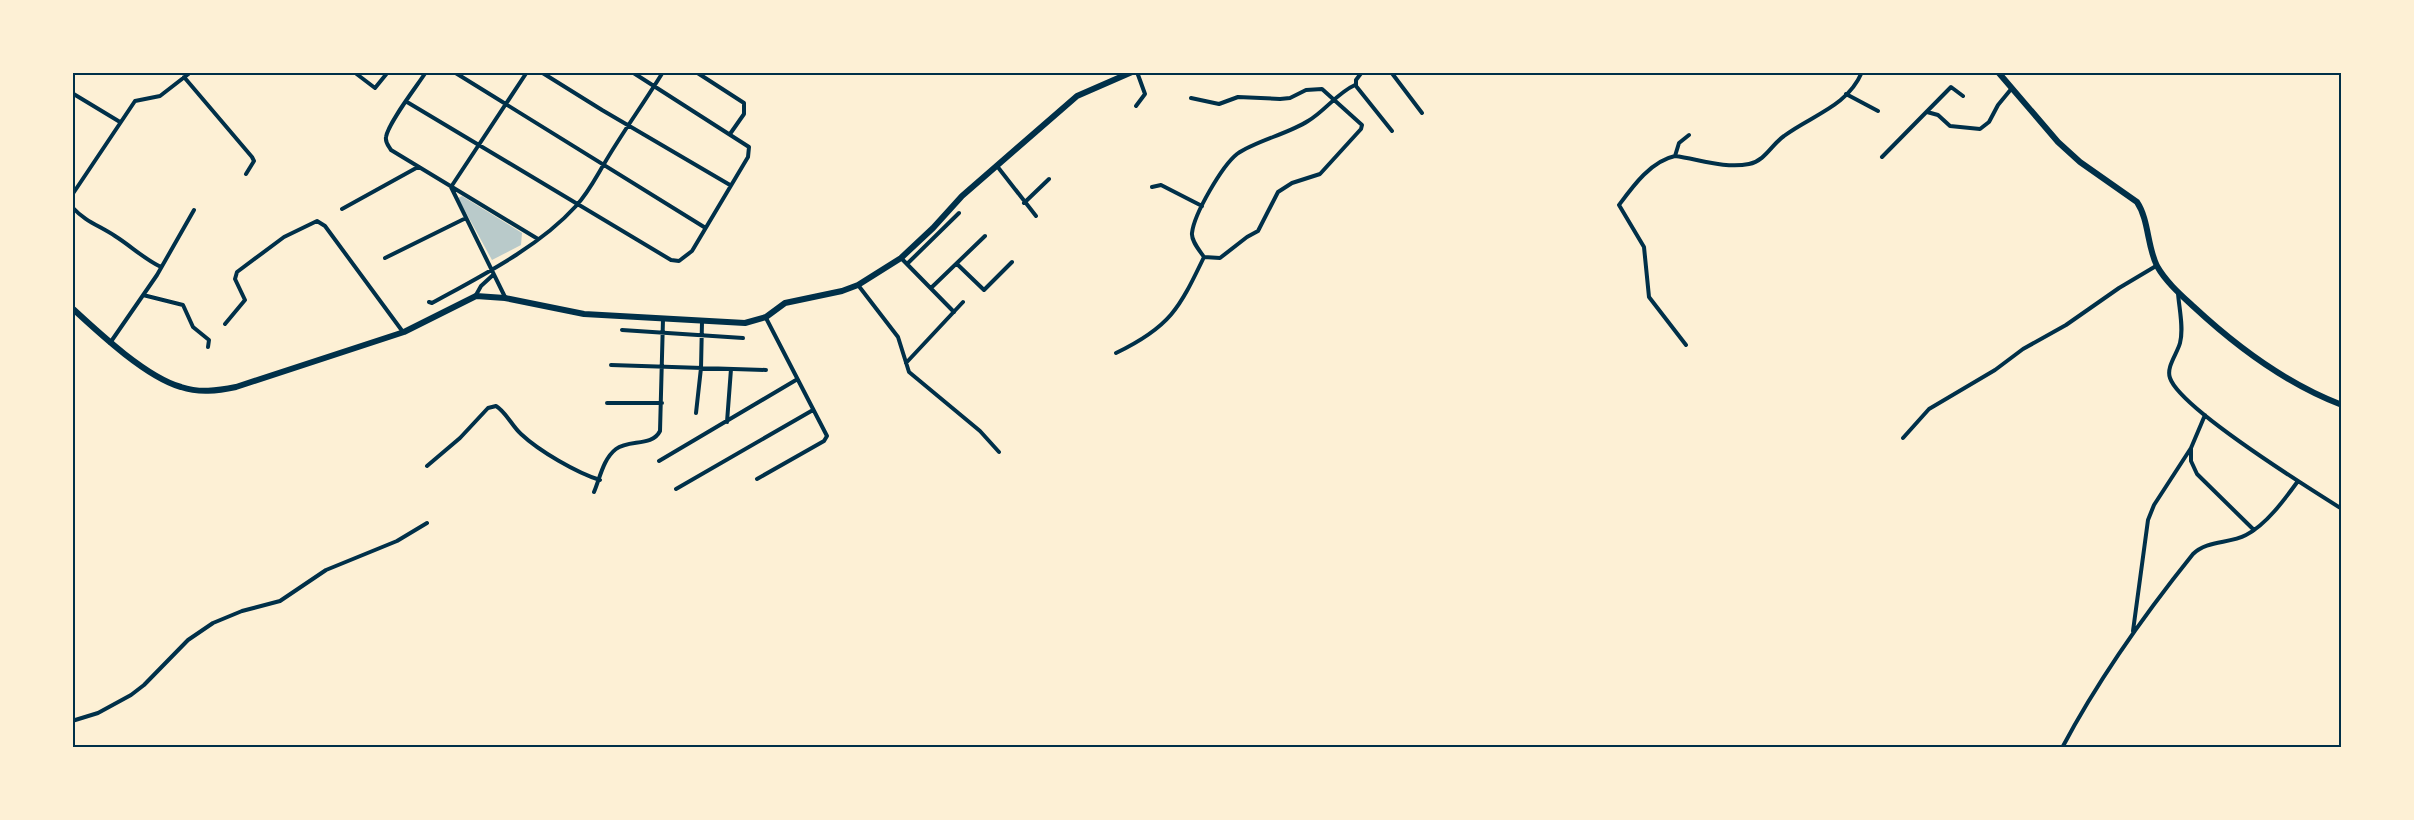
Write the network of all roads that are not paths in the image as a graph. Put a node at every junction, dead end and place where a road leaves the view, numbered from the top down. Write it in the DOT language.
graph roads {
  1 [pos="189,72"];
  2 [pos="354,72"];
  3 [pos="388,72"];
  4 [pos="426,72"];
  5 [pos="454,72"];
  6 [pos="527,72"];
  7 [pos="541,72"];
  8 [pos="632,72"];
  9 [pos="663,72"];
  10 [pos="696,72"];
  11 [pos="1137,72"];
  12 [pos="1362,72"];
  13 [pos="1391,72"];
  14 [pos="1862,72"];
  15 [pos="1998,72"];
  16 [pos="1128,73"];
  17 [pos="184,77"];
  18 [pos="1355,85"];
  19 [pos="655,86"];
  20 [pos="2012,88"];
  21 [pos="72,93"];
  22 [pos="1846,94"];
  23 [pos="1963,96"];
  24 [pos="1191,98"];
  25 [pos="1334,101"];
  26 [pos="407,102"];
  27 [pos="507,105"];
  28 [pos="1136,106"];
  29 [pos="1878,111"];
  30 [pos="1926,112"];
  31 [pos="1422,113"];
  32 [pos="120,122"];
  33 [pos="629,126"];
  34 [pos="1392,131"];
  35 [pos="730,134"];
  36 [pos="1689,135"];
  37 [pos="480,146"];
  38 [pos="1675,156"];
  39 [pos="1882,157"];
  40 [pos="604,165"];
  41 [pos="996,165"];
  42 [pos="418,167"];
  43 [pos="246,174"];
  44 [pos="1049,179"];
  45 [pos="730,186"];
  46 [pos="451,187"];
  47 [pos="1152,187"];
  48 [pos="72,195"];
  49 [pos="1024,203"];
  50 [pos="577,205"];
  51 [pos="1202,206"];
  52 [pos="72,207"];
  53 [pos="342,209"];
  54 [pos="194,210"];
  55 [pos="959,213"];
  56 [pos="1036,216"];
  57 [pos="466,218"];
  58 [pos="704,227"];
  59 [pos="985,236"];
  60 [pos="538,239"];
  61 [pos="1204,257"];
  62 [pos="385,258"];
  63 [pos="900,258"];
  64 [pos="1012,262"];
  65 [pos="907,264"];
  66 [pos="957,264"];
  67 [pos="2157,266"];
  68 [pos="161,267"];
  69 [pos="493,272"];
  70 [pos="858,285"];
  71 [pos="931,288"];
  72 [pos="2178,293"];
  73 [pos="143,295"];
  74 [pos="476,296"];
  75 [pos="505,298"];
  76 [pos="429,302"];
  77 [pos="963,302"];
  78 [pos="72,308"];
  79 [pos="954,312"];
  80 [pos="766,317"];
  81 [pos="663,319"];
  82 [pos="702,322"];
  83 [pos="225,324"];
  84 [pos="622,330"];
  85 [pos="404,332"];
  86 [pos="664,333"];
  87 [pos="702,335"];
  88 [pos="743,338"];
  89 [pos="110,343"];
  90 [pos="1686,345"];
  91 [pos="208,347"];
  92 [pos="1116,353"];
  93 [pos="905,364"];
  94 [pos="612,365"];
  95 [pos="663,367"];
  96 [pos="701,368"];
  97 [pos="730,369"];
  98 [pos="766,370"];
  99 [pos="796,380"];
  100 [pos="662,402"];
  101 [pos="607,403"];
  102 [pos="2342,405"];
  103 [pos="813,410"];
  104 [pos="696,413"];
  105 [pos="2205,414"];
  106 [pos="727,422"];
  107 [pos="1903,438"];
  108 [pos="2192,448"];
  109 [pos="999,452"];
  110 [pos="659,461"];
  111 [pos="427,466"];
  112 [pos="757,479"];
  113 [pos="600,480"];
  114 [pos="2298,481"];
  115 [pos="676,489"];
  116 [pos="594,492"];
  117 [pos="2342,509"];
  118 [pos="428,523"];
  119 [pos="2254,530"];
  120 [pos="2133,632"];
  121 [pos="72,721"];
  122 [pos="2062,748"];
  1 -- 17 [label="street"];
  2 -- 3 [label="street"];
  4 -- 26 [label="street"];
  5 -- 27 [label="street"];
  6 -- 27 [label="street"];
  7 -- 33 [label="street"];
  8 -- 19 [label="street"];
  9 -- 19 [label="street"];
  10 -- 35 [label="street"];
  11 -- 28 [label="street"];
  12 -- 18 [label="street"];
  13 -- 31 [label="street"];
  14 -- 22 [label="street"];
  15 -- 20 [label="main road"];
  16 -- 41 [label="main road"];
  17 -- 32 [label="street"];
  17 -- 43 [label="street"];
  18 -- 25 [label="street"];
  18 -- 34 [label="street"];
  19 -- 33 [label="street"];
  19 -- 35 [label="street"];
  20 -- 30 [label="street"];
  20 -- 67 [label="main road"];
  21 -- 32 [label="street"];
  22 -- 29 [label="street"];
  22 -- 38 [label="street"];
  23 -- 30 [label="street"];
  24 -- 25 [label="street"];
  25 -- 51 [label="street"];
  25 -- 61 [label="street"];
  26 -- 37 [label="street"];
  26 -- 42 [label="street"];
  27 -- 37 [label="street"];
  27 -- 40 [label="street"];
  30 -- 39 [label="street"];
  32 -- 48 [label="street"];
  33 -- 40 [label="street"];
  33 -- 45 [label="street"];
  35 -- 45 [label="street"];
  36 -- 38 [label="street"];
  37 -- 46 [label="street"];
  37 -- 50 [label="street"];
  38 -- 90 [label="street"];
  40 -- 50 [label="street"];
  40 -- 58 [label="street"];
  41 -- 49 [label="street"];
  41 -- 63 [label="main road"];
  42 -- 46 [label="street"];
  42 -- 53 [label="street"];
  44 -- 49 [label="street"];
  45 -- 58 [label="street"];
  46 -- 57 [label="street"];
  46 -- 60 [label="street"];
  47 -- 51 [label="street"];
  49 -- 56 [label="street"];
  50 -- 58 [label="street"];
  50 -- 60 [label="street"];
  51 -- 61 [label="street"];
  52 -- 68 [label="street"];
  54 -- 68 [label="street"];
  55 -- 65 [label="street"];
  57 -- 62 [label="street"];
  57 -- 69 [label="street"];
  59 -- 66 [label="street"];
  60 -- 69 [label="street"];
  61 -- 92 [label="street"];
  63 -- 65 [label="street"];
  63 -- 70 [label="main road"];
  64 -- 66 [label="street"];
  65 -- 71 [label="street"];
  66 -- 71 [label="street"];
  67 -- 72 [label="main road"];
  67 -- 107 [label="street"];
  68 -- 73 [label="street"];
  69 -- 74 [label="street"];
  69 -- 75 [label="street"];
  69 -- 76 [label="street"];
  70 -- 80 [label="main road"];
  70 -- 93 [label="street"];
  71 -- 79 [label="street"];
  72 -- 102 [label="main road"];
  72 -- 105 [label="street"];
  73 -- 89 [label="street"];
  73 -- 91 [label="street"];
  74 -- 75 [label="main road"];
  74 -- 85 [label="main road"];
  75 -- 81 [label="main road"];
  77 -- 79 [label="street"];
  78 -- 89 [label="main road"];
  79 -- 93 [label="street"];
  80 -- 82 [label="main road"];
  80 -- 99 [label="street"];
  81 -- 82 [label="main road"];
  81 -- 86 [label="street"];
  82 -- 87 [label="street"];
  83 -- 85 [label="street"];
  84 -- 86 [label="street"];
  85 -- 89 [label="main road"];
  86 -- 87 [label="street"];
  86 -- 95 [label="street"];
  87 -- 88 [label="street"];
  87 -- 96 [label="street"];
  93 -- 109 [label="street"];
  94 -- 95 [label="street"];
  95 -- 96 [label="street"];
  95 -- 100 [label="street"];
  96 -- 97 [label="street"];
  96 -- 104 [label="street"];
  97 -- 98 [label="street"];
  97 -- 106 [label="street"];
  99 -- 103 [label="street"];
  99 -- 106 [label="street"];
  100 -- 101 [label="street"];
  100 -- 113 [label="street"];
  103 -- 112 [label="street"];
  103 -- 115 [label="street"];
  105 -- 108 [label="street"];
  105 -- 114 [label="street"];
  106 -- 110 [label="street"];
  108 -- 119 [label="street"];
  108 -- 120 [label="street"];
  111 -- 113 [label="street"];
  113 -- 116 [label="street"];
  114 -- 117 [label="street"];
  114 -- 119 [label="street"];
  118 -- 121 [label="street"];
  119 -- 120 [label="street"];
  120 -- 122 [label="street"];
}
